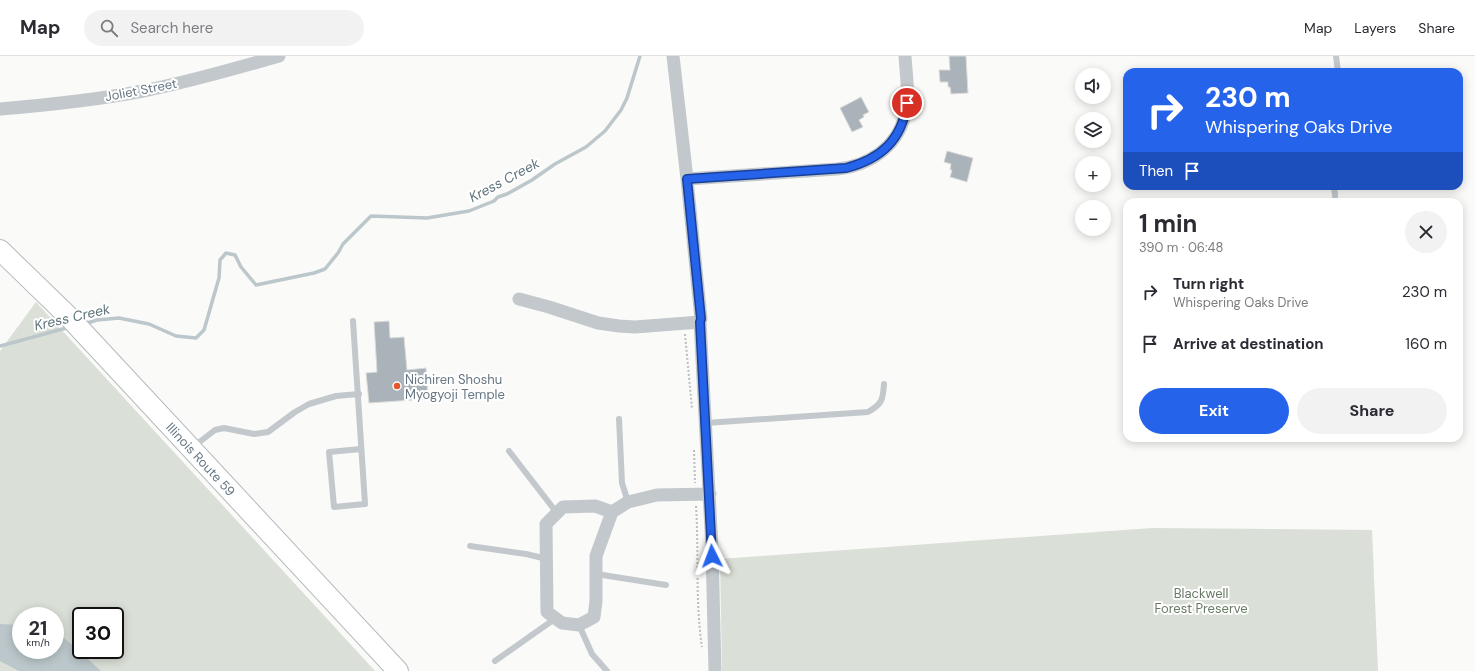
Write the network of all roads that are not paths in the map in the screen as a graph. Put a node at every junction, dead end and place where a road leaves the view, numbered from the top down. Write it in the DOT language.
graph roads {
  1 [pos="279,56"];
  2 [pos="673,56"];
  3 [pos="905,56"];
  4 [pos="1336,56"];
  5 [pos="1338,68"];
  6 [pos="0,109"];
  7 [pos="687,179"];
  8 [pos="1334,190"];
  9 [pos="1335,196"];
  10 [pos="0,250"];
  11 [pos="519,299"];
  12 [pos="353,321"];
  13 [pos="700,322"];
  14 [pos="884,384"];
  15 [pos="359,394"];
  16 [pos="619,419"];
  17 [pos="706,423"];
  18 [pos="192,448"];
  19 [pos="361,449"];
  20 [pos="508,451"];
  21 [pos="710,494"];
  22 [pos="628,502"];
  23 [pos="612,512"];
  24 [pos="557,513"];
  25 [pos="470,546"];
  26 [pos="547,559"];
  27 [pos="596,574"];
  28 [pos="666,585"];
  29 [pos="556,618"];
  30 [pos="579,625"];
  31 [pos="494,661"];
  32 [pos="398,671"];
  33 [pos="607,671"];
  34 [pos="715,671"];
  1 -- 6 [label="street, Joliet Street"];
  2 -- 7 [label="street"];
  3 -- 7 [label="street"];
  4 -- 5 [label="lane"];
  7 -- 13 [label="street"];
  8 -- 9 [label="lane"];
  10 -- 18 [label="main road, Illinois Route 59"];
  11 -- 13 [label="street"];
  12 -- 15 [label="lane"];
  13 -- 17 [label="street"];
  14 -- 17 [label="lane"];
  15 -- 18 [label="lane"];
  15 -- 19 [label="lane"];
  16 -- 22 [label="lane"];
  17 -- 21 [label="street"];
  18 -- 32 [label="main road, Illinois Route 59"];
  19 -- 19 [label="lane"];
  20 -- 24 [label="lane"];
  21 -- 22 [label="street"];
  21 -- 34 [label="street"];
  22 -- 23 [label="street"];
  23 -- 24 [label="street"];
  23 -- 27 [label="street"];
  24 -- 26 [label="street"];
  25 -- 26 [label="lane"];
  26 -- 29 [label="street"];
  27 -- 28 [label="lane"];
  27 -- 30 [label="street"];
  29 -- 30 [label="street"];
  29 -- 31 [label="lane"];
  30 -- 33 [label="lane"];
}
